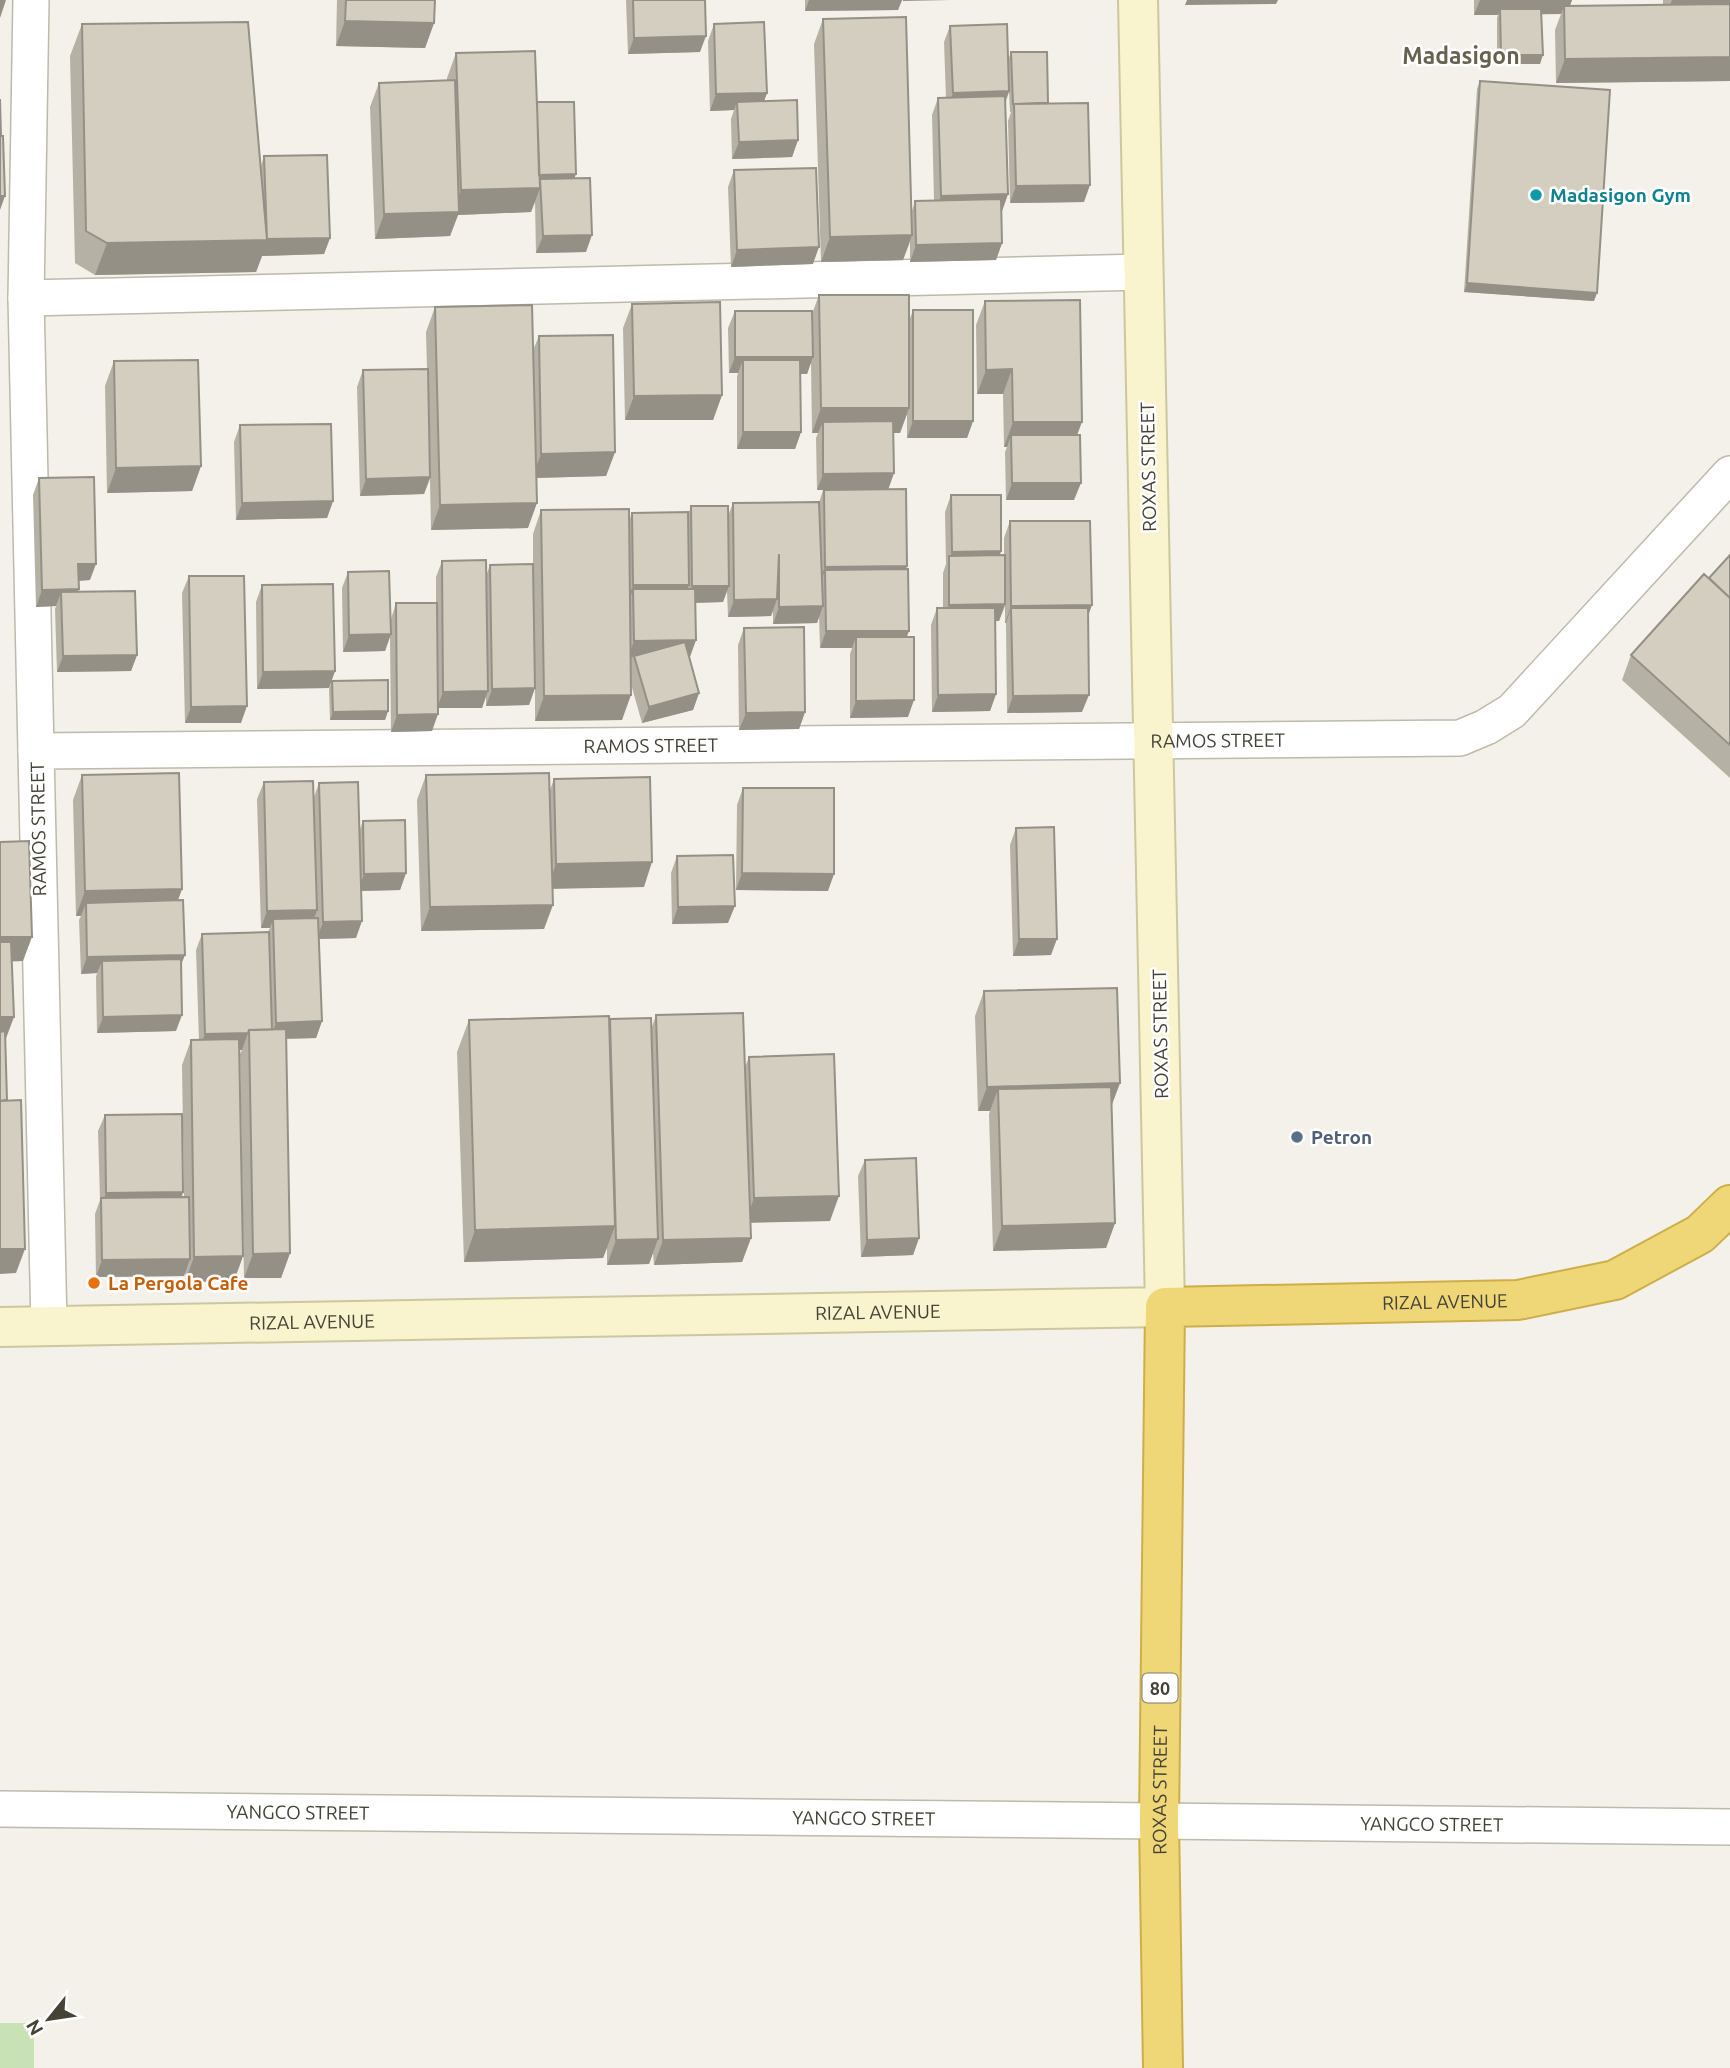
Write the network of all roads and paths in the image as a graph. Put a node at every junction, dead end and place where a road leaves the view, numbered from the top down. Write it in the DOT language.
graph roads {
  1 [pos="31,0"];
  2 [pos="1138,0"];
  3 [pos="1144,272"];
  4 [pos="26,298"];
  5 [pos="1730,474"];
  6 [pos="1154,740"];
  7 [pos="36,751"];
  8 [pos="1730,1205"];
  9 [pos="1165,1307"];
  10 [pos="50,1326"];
  11 [pos="0,1327"];
  12 [pos="0,1809"];
  13 [pos="1158,1821"];
  14 [pos="1730,1828"];
  15 [pos="1163,2068"];
  1 -- 4 [label="street"];
  2 -- 3 [label="street, ROXAS STREET"];
  3 -- 4 [label="street"];
  3 -- 6 [label="street, ROXAS STREET"];
  4 -- 7 [label="street"];
  5 -- 6 [label="street, RAMOS STREET"];
  6 -- 7 [label="street, RAMOS STREET"];
  6 -- 9 [label="street, ROXAS STREET"];
  7 -- 10 [label="street, RAMOS STREET"];
  8 -- 9 [label="highway, RIZAL AVENUE"];
  9 -- 10 [label="street, RIZAL AVENUE"];
  9 -- 13 [label="highway, ROXAS STREET / 80"];
  10 -- 11 [label="street, RIZAL AVENUE"];
  12 -- 13 [label="street, YANGCO STREET"];
  13 -- 14 [label="street, YANGCO STREET"];
  13 -- 15 [label="highway, ROXAS STREET / 80"];
}
